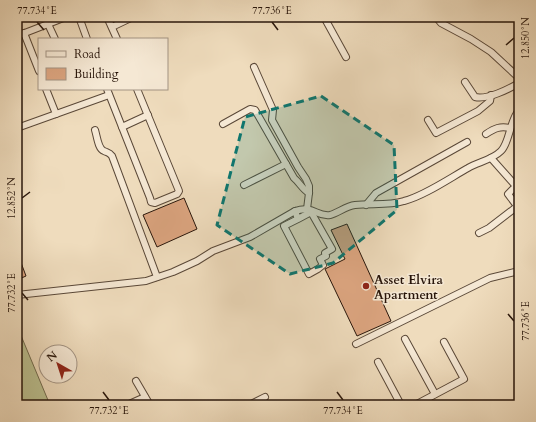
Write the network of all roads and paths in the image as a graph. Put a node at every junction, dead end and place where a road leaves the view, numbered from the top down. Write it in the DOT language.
graph roads {
  1 [pos="66,17"];
  2 [pos="79,17"];
  3 [pos="107,17"];
  4 [pos="133,17"];
  5 [pos="324,17"];
  6 [pos="436,17"];
  7 [pos="48,24"];
  8 [pos="112,27"];
  9 [pos="24,33"];
  10 [pos="17,36"];
  11 [pos="55,38"];
  12 [pos="87,38"];
  13 [pos="117,38"];
  14 [pos="346,57"];
  15 [pos="254,67"];
  16 [pos="38,68"];
  17 [pos="519,78"];
  18 [pos="465,82"];
  19 [pos="519,83"];
  20 [pos="46,90"];
  21 [pos="138,90"];
  22 [pos="108,92"];
  23 [pos="491,95"];
  24 [pos="519,110"];
  25 [pos="56,114"];
  26 [pos="148,115"];
  27 [pos="428,120"];
  28 [pos="223,124"];
  29 [pos="122,127"];
  30 [pos="17,128"];
  31 [pos="510,128"];
  32 [pos="95,130"];
  33 [pos="486,134"];
  34 [pos="467,142"];
  35 [pos="491,158"];
  36 [pos="286,164"];
  37 [pos="244,185"];
  38 [pos="309,193"];
  39 [pos="366,205"];
  40 [pos="518,206"];
  41 [pos="307,209"];
  42 [pos="295,211"];
  43 [pos="298,219"];
  44 [pos="479,233"];
  45 [pos="519,271"];
  46 [pos="157,277"];
  47 [pos="17,295"];
  48 [pos="405,339"];
  49 [pos="444,342"];
  50 [pos="356,344"];
  51 [pos="378,362"];
  52 [pos="136,381"];
  53 [pos="435,394"];
  54 [pos="145,396"];
  55 [pos="264,397"];
  56 [pos="127,405"];
  57 [pos="150,405"];
  58 [pos="249,405"];
  59 [pos="401,405"];
  60 [pos="414,405"];
  1 -- 7 [label="street"];
  2 -- 12 [label="street"];
  3 -- 8 [label="street"];
  4 -- 8 [label="street"];
  5 -- 14 [label="street"];
  6 -- 17 [label="street"];
  7 -- 9 [label="street"];
  7 -- 11 [label="street"];
  8 -- 13 [label="street"];
  9 -- 10 [label="street"];
  9 -- 16 [label="street"];
  15 -- 38 [label="street"];
  18 -- 23 [label="street"];
  19 -- 23 [label="street"];
  20 -- 25 [label="street"];
  21 -- 26 [label="street"];
  22 -- 25 [label="street"];
  22 -- 29 [label="street"];
  23 -- 27 [label="street"];
  24 -- 31 [label="street"];
  25 -- 30 [label="street"];
  26 -- 29 [label="street"];
  26 -- 29 [label="street"];
  28 -- 36 [label="street"];
  31 -- 33 [label="street"];
  31 -- 35 [label="street"];
  32 -- 46 [label="street"];
  34 -- 39 [label="street"];
  35 -- 39 [label="street"];
  35 -- 40 [label="street"];
  36 -- 37 [label="street"];
  36 -- 38 [label="street"];
  38 -- 41 [label="street"];
  39 -- 41 [label="street"];
  40 -- 44 [label="street"];
  41 -- 42 [label="street"];
  42 -- 43 [label="street"];
  42 -- 46 [label="street"];
  43 -- 43 [label="street"];
  45 -- 50 [label="street"];
  46 -- 47 [label="street"];
  48 -- 53 [label="street"];
  49 -- 53 [label="street"];
  51 -- 59 [label="street"];
  52 -- 54 [label="street"];
  53 -- 60 [label="street"];
  54 -- 56 [label="street"];
  54 -- 57 [label="street"];
  55 -- 58 [label="street"];
}
